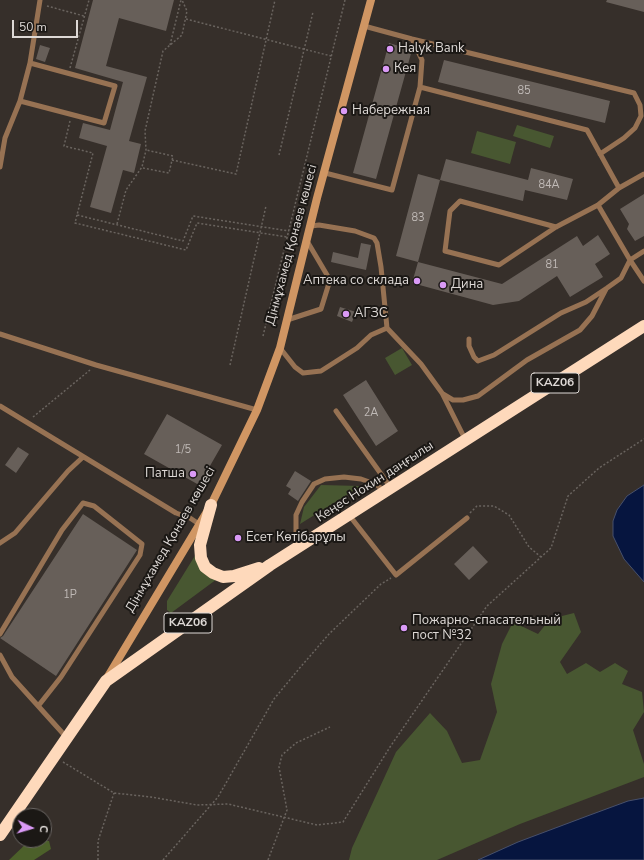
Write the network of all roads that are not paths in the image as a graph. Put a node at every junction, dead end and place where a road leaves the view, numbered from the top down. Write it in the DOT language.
graph roads {
  1 [pos="371,0"];
  2 [pos="39,2"];
  3 [pos="364,26"];
  4 [pos="412,39"];
  5 [pos="30,63"];
  6 [pos="420,87"];
  7 [pos="20,100"];
  8 [pos="600,154"];
  9 [pos="0,167"];
  10 [pos="325,173"];
  11 [pos="644,174"];
  12 [pos="618,188"];
  13 [pos="598,205"];
  14 [pos="311,226"];
  15 [pos="556,227"];
  16 [pos="307,241"];
  17 [pos="644,251"];
  18 [pos="630,260"];
  19 [pos="644,281"];
  20 [pos="607,288"];
  21 [pos="287,320"];
  22 [pos="644,326"];
  23 [pos="387,328"];
  24 [pos="0,334"];
  25 [pos="469,339"];
  26 [pos="280,348"];
  27 [pos="442,393"];
  28 [pos="0,406"];
  29 [pos="258,410"];
  30 [pos="336,411"];
  31 [pos="466,440"];
  32 [pos="83,458"];
  33 [pos="388,490"];
  34 [pos="210,506"];
  35 [pos="349,515"];
  36 [pos="466,518"];
  37 [pos="199,524"];
  38 [pos="0,543"];
  39 [pos="296,549"];
  40 [pos="270,566"];
  41 [pos="0,634"];
  42 [pos="0,655"];
  43 [pos="106,681"];
  44 [pos="39,705"];
  45 [pos="66,738"];
  46 [pos="0,835"];
  1 -- 3 [label="street, Дінмұхамед Қонаев көшесі"];
  2 -- 5 [label="lane"];
  3 -- 4 [label="lane"];
  3 -- 10 [label="street, Дінмұхамед Қонаев көшесі"];
  4 -- 6 [label="lane"];
  4 -- 8 [label="lane"];
  5 -- 7 [label="lane"];
  5 -- 7 [label="lane"];
  6 -- 8 [label="lane"];
  6 -- 10 [label="lane"];
  7 -- 9 [label="lane"];
  8 -- 12 [label="lane"];
  10 -- 14 [label="street, Дінмұхамед Қонаев көшесі"];
  11 -- 12 [label="lane"];
  12 -- 13 [label="lane"];
  13 -- 15 [label="lane"];
  13 -- 18 [label="lane"];
  14 -- 16 [label="street, Дінмұхамед Қонаев көшесі"];
  14 -- 23 [label="lane"];
  15 -- 15 [label="lane"];
  16 -- 21 [label="street, Дінмұхамед Қонаев көшесі"];
  16 -- 21 [label="lane"];
  17 -- 18 [label="lane"];
  18 -- 19 [label="lane"];
  18 -- 20 [label="lane"];
  20 -- 25 [label="lane"];
  20 -- 27 [label="lane"];
  21 -- 26 [label="street, Дінмұхамед Қонаев көшесі"];
  22 -- 31 [label="highway, Кеңес Нокин даңғылы / KАZ06"];
  23 -- 26 [label="lane"];
  23 -- 27 [label="lane"];
  24 -- 29 [label="lane"];
  26 -- 29 [label="street, Дінмұхамед Қонаев көшесі"];
  27 -- 31 [label="lane"];
  28 -- 32 [label="lane"];
  29 -- 34 [label="street, Дінмұхамед Қонаев көшесі"];
  30 -- 33 [label="lane"];
  31 -- 33 [label="highway, Кеңес Нокин даңғылы / KАZ06"];
  32 -- 37 [label="lane"];
  32 -- 38 [label="lane"];
  33 -- 35 [label="highway, Кеңес Нокин даңғылы / KАZ06"];
  33 -- 39 [label="lane"];
  34 -- 37 [label="street, Дінмұхамед Қонаев көшесі"];
  34 -- 40 [label="highway"];
  35 -- 36 [label="lane"];
  35 -- 39 [label="highway, Кеңес Нокин даңғылы / KАZ06"];
  37 -- 43 [label="street, Дінмұхамед Қонаев көшесі"];
  39 -- 40 [label="highway, Кеңес Нокин даңғылы / KАZ06"];
  40 -- 43 [label="highway, Кеңес Нокин даңғылы / KАZ06"];
  41 -- 44 [label="lane"];
  42 -- 44 [label="lane"];
  43 -- 45 [label="highway, Дінмұхамед Қонаев көшесі / KАZ06"];
  44 -- 45 [label="lane"];
  45 -- 46 [label="highway, Дінмұхамед Қонаев көшесі / KАZ06"];
}
